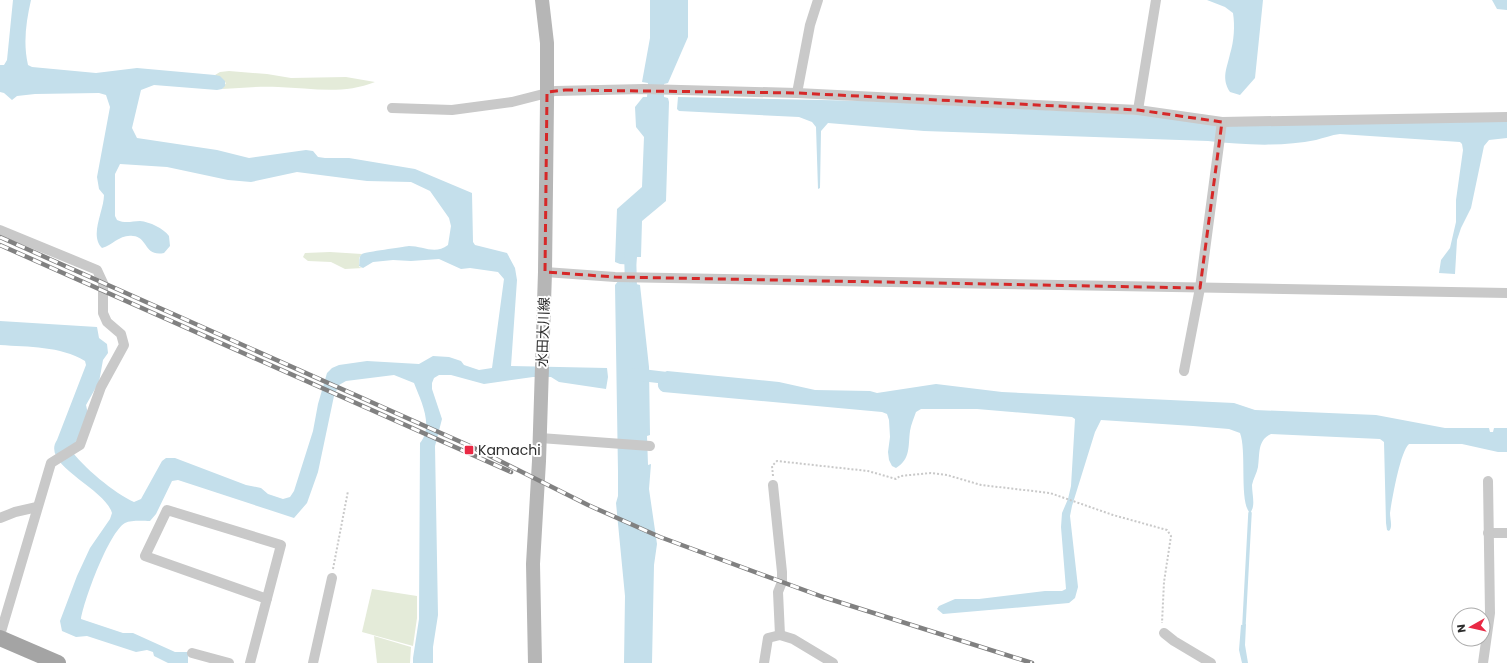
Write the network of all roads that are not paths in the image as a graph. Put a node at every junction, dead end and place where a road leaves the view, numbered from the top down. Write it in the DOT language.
graph roads {
  1 [pos="542,0"];
  2 [pos="818,0"];
  3 [pos="1156,0"];
  4 [pos="547,92"];
  5 [pos="797,93"];
  6 [pos="392,108"];
  7 [pos="1138,110"];
  8 [pos="1507,117"];
  9 [pos="1222,122"];
  10 [pos="0,230"];
  11 [pos="545,272"];
  12 [pos="1200,288"];
  13 [pos="1507,293"];
  14 [pos="1184,371"];
  15 [pos="540,438"];
  16 [pos="650,446"];
  17 [pos="1488,481"];
  18 [pos="773,485"];
  19 [pos="37,507"];
  20 [pos="0,518"];
  21 [pos="1488,533"];
  22 [pos="1507,533"];
  23 [pos="332,578"];
  24 [pos="267,599"];
  25 [pos="1164,633"];
  26 [pos="780,635"];
  27 [pos="0,636"];
  28 [pos="192,653"];
  29 [pos="830,662"];
  30 [pos="58,663"];
  31 [pos="229,663"];
  32 [pos="250,663"];
  33 [pos="313,663"];
  34 [pos="535,663"];
  35 [pos="764,663"];
  36 [pos="1211,663"];
  37 [pos="1483,663"];
  1 -- 4 [label="main road, 水田大川線"];
  2 -- 5 [label="street"];
  3 -- 7 [label="street"];
  4 -- 5 [label="street"];
  4 -- 6 [label="street"];
  4 -- 11 [label="main road, 水田大川線"];
  5 -- 7 [label="street"];
  7 -- 9 [label="street"];
  8 -- 9 [label="street"];
  9 -- 12 [label="street"];
  10 -- 19 [label="street"];
  11 -- 12 [label="street"];
  11 -- 15 [label="main road, 水田大川線"];
  12 -- 13 [label="street"];
  12 -- 14 [label="street"];
  15 -- 16 [label="street"];
  15 -- 34 [label="main road, 水田大川線"];
  17 -- 21 [label="street"];
  18 -- 26 [label="street"];
  19 -- 20 [label="street"];
  19 -- 27 [label="street"];
  21 -- 22 [label="street"];
  21 -- 37 [label="street"];
  23 -- 33 [label="street"];
  24 -- 24 [label="street"];
  24 -- 32 [label="street"];
  25 -- 36 [label="street"];
  26 -- 29 [label="street"];
  26 -- 35 [label="street"];
  27 -- 30 [label="main road"];
  28 -- 31 [label="street"];
}
